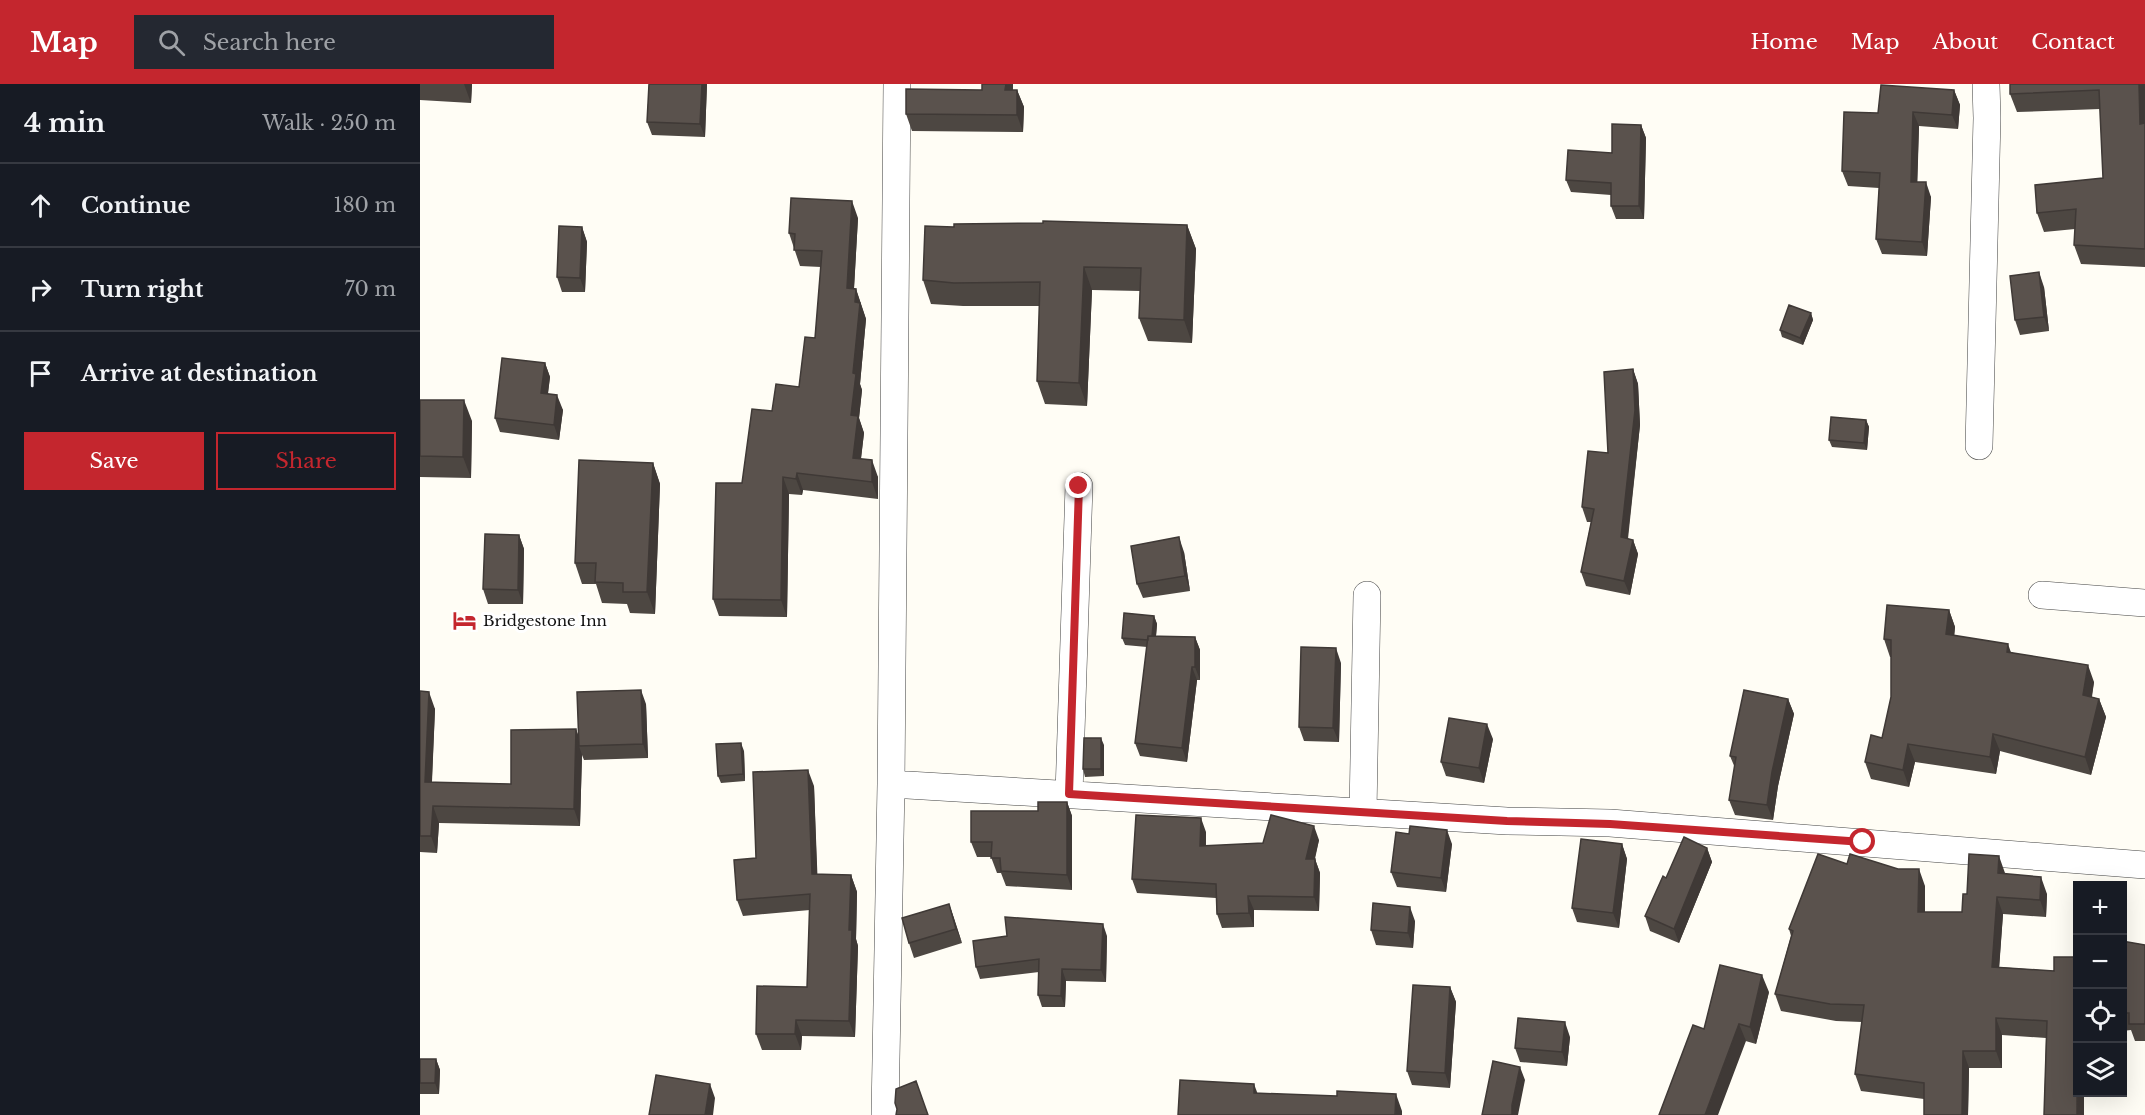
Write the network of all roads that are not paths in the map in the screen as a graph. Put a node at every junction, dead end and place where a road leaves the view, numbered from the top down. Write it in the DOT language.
graph roads {
  1 [pos="897,84"];
  2 [pos="1986,84"];
  3 [pos="1979,446"];
  4 [pos="1079,486"];
  5 [pos="1367,596"];
  6 [pos="2042,596"];
  7 [pos="2145,603"];
  8 [pos="891,784"];
  9 [pos="1069,794"];
  10 [pos="1363,812"];
  11 [pos="2145,865"];
  12 [pos="885,1115"];
  1 -- 8 [label="street"];
  2 -- 3 [label="street"];
  4 -- 9 [label="street"];
  5 -- 10 [label="street"];
  6 -- 7 [label="street"];
  8 -- 9 [label="street"];
  8 -- 12 [label="street"];
  9 -- 10 [label="street"];
  10 -- 11 [label="street"];
}
